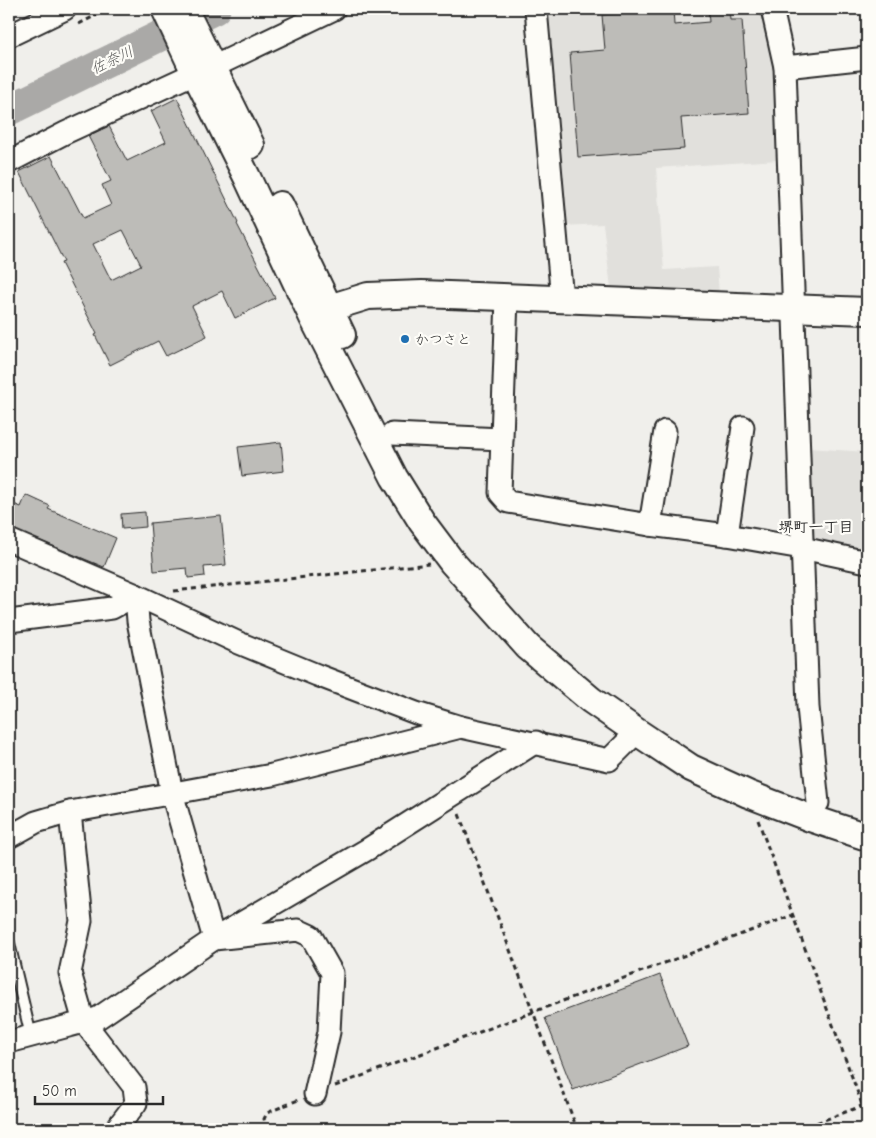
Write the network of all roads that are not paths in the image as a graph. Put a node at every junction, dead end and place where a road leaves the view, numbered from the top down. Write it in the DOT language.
graph roads {
  1 [pos="65,9"];
  2 [pos="165,9"];
  3 [pos="184,9"];
  4 [pos="334,9"];
  5 [pos="536,9"];
  6 [pos="772,9"];
  7 [pos="9,36"];
  8 [pos="867,58"];
  9 [pos="201,65"];
  10 [pos="785,67"];
  11 [pos="9,162"];
  12 [pos="507,298"];
  13 [pos="562,300"];
  14 [pos="793,308"];
  15 [pos="867,311"];
  16 [pos="320,312"];
  17 [pos="743,427"];
  18 [pos="666,431"];
  19 [pos="392,434"];
  20 [pos="502,439"];
  21 [pos="650,525"];
  22 [pos="727,535"];
  23 [pos="9,540"];
  24 [pos="802,548"];
  25 [pos="867,562"];
  26 [pos="136,596"];
  27 [pos="9,621"];
  28 [pos="461,727"];
  29 [pos="637,732"];
  30 [pos="536,742"];
  31 [pos="172,793"];
  32 [pos="818,802"];
  33 [pos="70,812"];
  34 [pos="867,818"];
  35 [pos="9,837"];
  36 [pos="867,837"];
  37 [pos="214,939"];
  38 [pos="9,942"];
  39 [pos="84,1022"];
  40 [pos="31,1036"];
  41 [pos="9,1042"];
  42 [pos="315,1094"];
  43 [pos="116,1129"];
  1 -- 7 [label="street"];
  2 -- 9 [label="street"];
  3 -- 9 [label="street"];
  4 -- 9 [label="street"];
  5 -- 13 [label="street"];
  6 -- 10 [label="street"];
  8 -- 10 [label="street"];
  9 -- 11 [label="street"];
  9 -- 16 [label="street"];
  10 -- 14 [label="street"];
  12 -- 13 [label="street"];
  12 -- 16 [label="street"];
  12 -- 20 [label="street"];
  13 -- 14 [label="street"];
  14 -- 15 [label="street"];
  14 -- 24 [label="street"];
  16 -- 19 [label="street"];
  16 -- 29 [label="street"];
  17 -- 22 [label="street"];
  18 -- 21 [label="street"];
  19 -- 20 [label="street"];
  19 -- 32 [label="street"];
  20 -- 21 [label="street"];
  21 -- 22 [label="street"];
  22 -- 24 [label="street"];
  23 -- 26 [label="street"];
  24 -- 25 [label="street"];
  24 -- 32 [label="street"];
  26 -- 27 [label="street"];
  26 -- 28 [label="street"];
  26 -- 31 [label="street"];
  28 -- 30 [label="street"];
  28 -- 31 [label="street"];
  29 -- 30 [label="street"];
  29 -- 36 [label="street"];
  30 -- 37 [label="street"];
  31 -- 33 [label="street"];
  31 -- 37 [label="street"];
  32 -- 34 [label="street"];
  33 -- 35 [label="street"];
  33 -- 39 [label="street"];
  37 -- 39 [label="street"];
  37 -- 42 [label="street"];
  38 -- 40 [label="lane"];
  39 -- 40 [label="street"];
  39 -- 43 [label="street"];
  40 -- 41 [label="street"];
}
